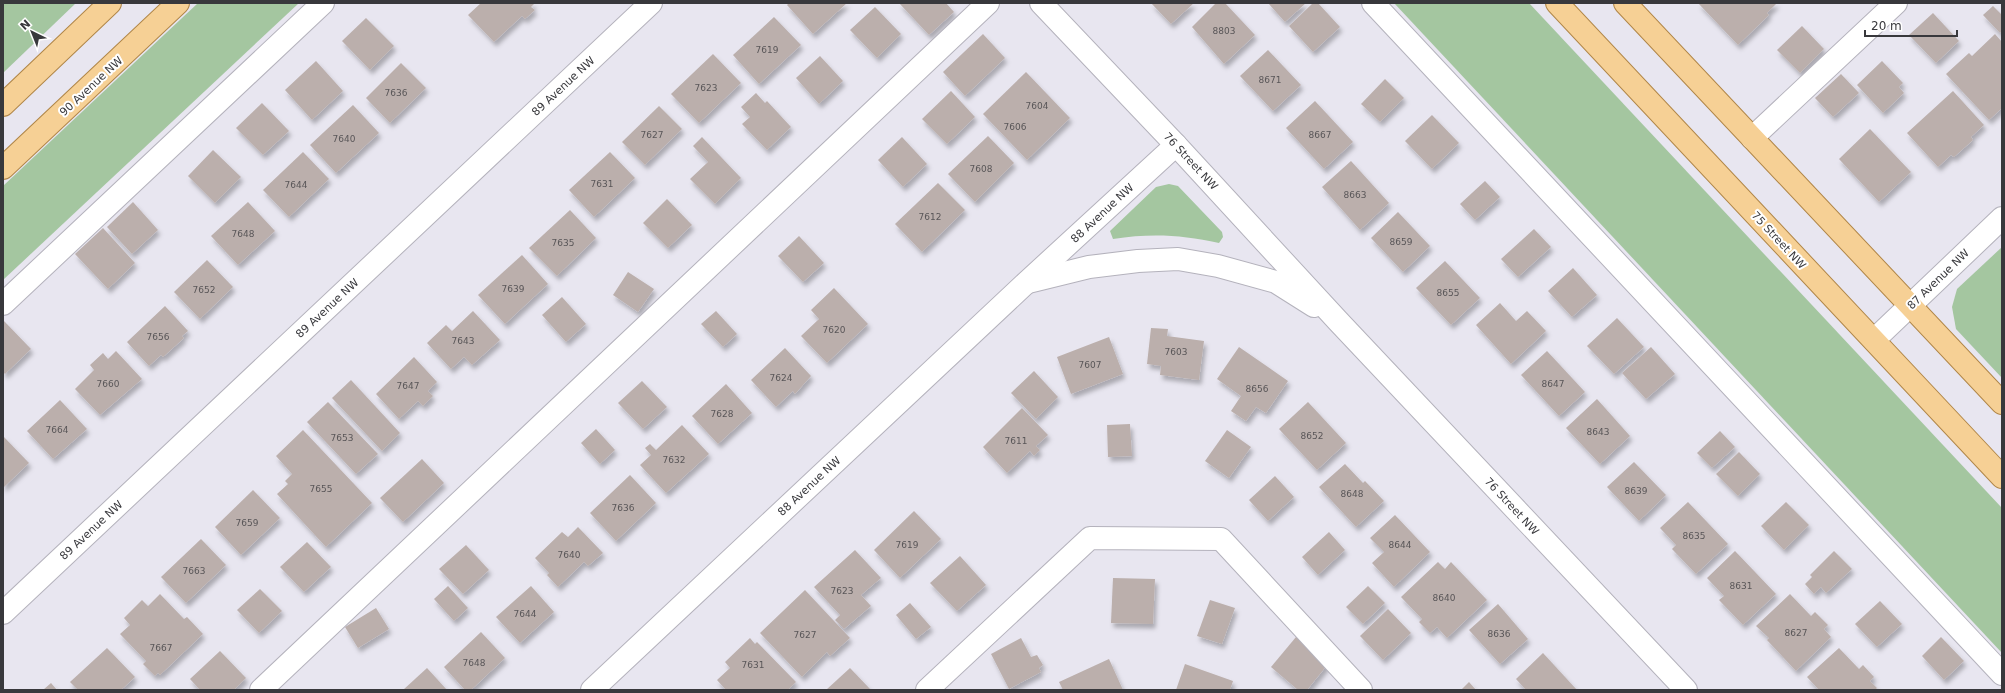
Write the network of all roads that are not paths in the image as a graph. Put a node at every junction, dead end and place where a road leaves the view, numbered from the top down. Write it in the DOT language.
graph roads {
  1 [pos="110,3"];
  2 [pos="178,3"];
  3 [pos="323,3"];
  4 [pos="651,3"];
  5 [pos="988,3"];
  6 [pos="1041,3"];
  7 [pos="1373,3"];
  8 [pos="1624,3"];
  9 [pos="1896,3"];
  10 [pos="1564,6"];
  11 [pos="3,105"];
  12 [pos="1752,138"];
  13 [pos="1176,144"];
  14 [pos="3,168"];
  15 [pos="2002,218"];
  16 [pos="1218,266"];
  17 [pos="1027,282"];
  18 [pos="3,304"];
  19 [pos="1910,305"];
  20 [pos="1338,321"];
  21 [pos="1874,340"];
  22 [pos="2002,403"];
  23 [pos="2002,477"];
  24 [pos="3,613"];
  25 [pos="2002,674"];
  26 [pos="260,690"];
  27 [pos="592,690"];
  28 [pos="927,690"];
  29 [pos="1361,690"];
  30 [pos="1686,690"];
  1 -- 11 [label="main road"];
  2 -- 14 [label="main road, 90 Avenue NW"];
  3 -- 18 [label="street"];
  4 -- 24 [label="street, 89 Avenue NW"];
  5 -- 26 [label="street"];
  6 -- 13 [label="street, 76 Street NW"];
  7 -- 25 [label="street"];
  8 -- 12 [label="main road"];
  9 -- 12 [label="street"];
  10 -- 21 [label="main road, 75 Street NW"];
  12 -- 19 [label="main road"];
  13 -- 17 [label="street, 88 Avenue NW"];
  13 -- 20 [label="street, 76 Street NW"];
  15 -- 19 [label="street, 87 Avenue NW"];
  16 -- 17 [label="street, 88 Avenue NW"];
  16 -- 20 [label="street, 76 Street NW"];
  17 -- 27 [label="street, 88 Avenue NW"];
  19 -- 21 [label="street, 87 Avenue NW"];
  19 -- 22 [label="main road"];
  20 -- 30 [label="street, 76 Street NW"];
  21 -- 23 [label="main road, 75 Street NW"];
  28 -- 29 [label="street"];
}
